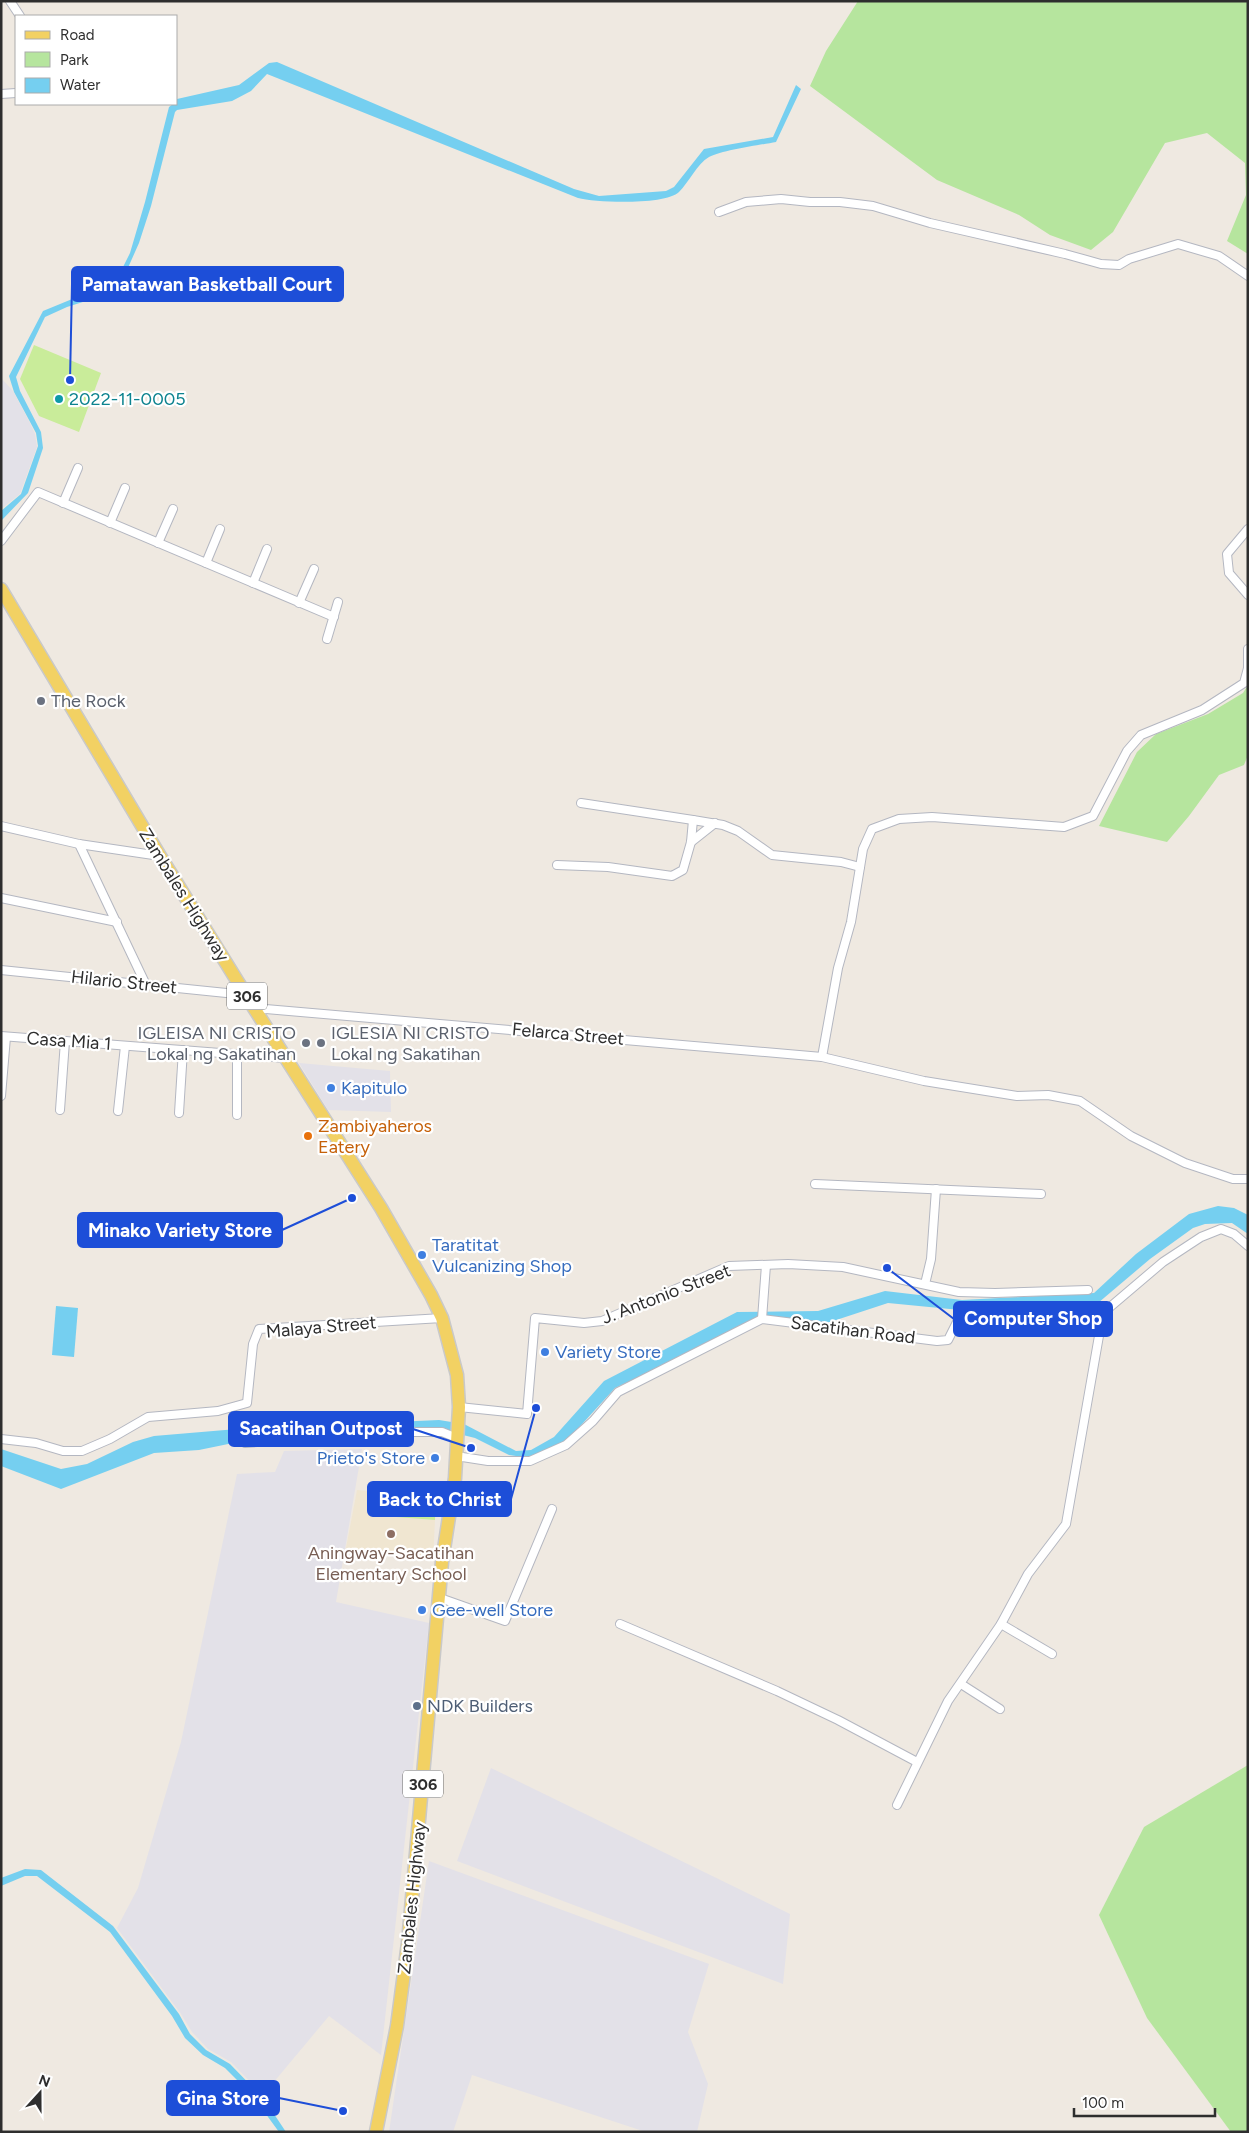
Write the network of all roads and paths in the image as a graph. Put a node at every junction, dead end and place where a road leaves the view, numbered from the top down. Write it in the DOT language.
graph roads {
  1 [pos="10,1"];
  2 [pos="19,15"];
  3 [pos="15,93"];
  4 [pos="1,94"];
  5 [pos="719,212"];
  6 [pos="1248,276"];
  7 [pos="78,468"];
  8 [pos="125,488"];
  9 [pos="63,502"];
  10 [pos="173,510"];
  11 [pos="110,522"];
  12 [pos="220,529"];
  13 [pos="1248,529"];
  14 [pos="1,541"];
  15 [pos="158,543"];
  16 [pos="267,548"];
  17 [pos="206,563"];
  18 [pos="314,569"];
  19 [pos="253,583"];
  20 [pos="1,589"];
  21 [pos="1248,595"];
  22 [pos="338,602"];
  23 [pos="299,603"];
  24 [pos="334,618"];
  25 [pos="327,639"];
  26 [pos="1248,648"];
  27 [pos="581,803"];
  28 [pos="693,820"];
  29 [pos="715,823"];
  30 [pos="1,826"];
  31 [pos="691,842"];
  32 [pos="78,844"];
  33 [pos="160,856"];
  34 [pos="558,865"];
  35 [pos="860,867"];
  36 [pos="1,898"];
  37 [pos="116,922"];
  38 [pos="1,970"];
  39 [pos="146,985"];
  40 [pos="246,995"];
  41 [pos="254,1008"];
  42 [pos="4,1036"];
  43 [pos="66,1041"];
  44 [pos="125,1046"];
  45 [pos="183,1050"];
  46 [pos="237,1054"];
  47 [pos="822,1056"];
  48 [pos="285,1058"];
  49 [pos="1,1096"];
  50 [pos="60,1110"];
  51 [pos="118,1111"];
  52 [pos="179,1113"];
  53 [pos="237,1115"];
  54 [pos="1248,1179"];
  55 [pos="815,1184"];
  56 [pos="936,1190"];
  57 [pos="1041,1194"];
  58 [pos="1248,1246"];
  59 [pos="766,1265"];
  60 [pos="925,1284"];
  61 [pos="1088,1290"];
  62 [pos="1103,1313"];
  63 [pos="442,1318"];
  64 [pos="762,1319"];
  65 [pos="458,1411"];
  66 [pos="457,1437"];
  67 [pos="1,1439"];
  68 [pos="245,1443"];
  69 [pos="456,1456"];
  70 [pos="552,1509"];
  71 [pos="440,1598"];
  72 [pos="620,1624"];
  73 [pos="1001,1624"];
  74 [pos="1052,1654"];
  75 [pos="961,1684"];
  76 [pos="1000,1709"];
  77 [pos="917,1762"];
  78 [pos="897,1805"];
  79 [pos="376,2132"];
  1 -- 2 [label="street"];
  3 -- 4 [label="street"];
  5 -- 6 [label="street"];
  7 -- 9 [label="street"];
  8 -- 11 [label="street"];
  9 -- 11 [label="street"];
  9 -- 14 [label="street"];
  10 -- 15 [label="street"];
  11 -- 15 [label="street"];
  12 -- 17 [label="street"];
  13 -- 21 [label="street"];
  15 -- 17 [label="street"];
  16 -- 19 [label="street"];
  17 -- 19 [label="street"];
  18 -- 23 [label="street"];
  19 -- 23 [label="street"];
  20 -- 33 [label="main road, Zambales Highway / 306"];
  22 -- 24 [label="street"];
  23 -- 24 [label="street"];
  24 -- 25 [label="street"];
  26 -- 35 [label="street"];
  27 -- 28 [label="street"];
  28 -- 29 [label="street"];
  28 -- 31 [label="street"];
  29 -- 31 [label="street"];
  29 -- 35 [label="street"];
  30 -- 32 [label="street"];
  31 -- 34 [label="street"];
  32 -- 33 [label="street"];
  32 -- 37 [label="street"];
  33 -- 40 [label="main road, Zambales Highway / 306"];
  35 -- 47 [label="street"];
  36 -- 37 [label="street"];
  37 -- 39 [label="street"];
  38 -- 39 [label="street, Hilario Street"];
  39 -- 40 [label="street, Hilario Street"];
  40 -- 41 [label="main road, Zambales Highway / 306"];
  41 -- 47 [label="street, Felarca Street"];
  41 -- 48 [label="main road, Zambales Highway / 306"];
  42 -- 43 [label="street, Casa Mia 1"];
  42 -- 49 [label="street"];
  43 -- 44 [label="street, Casa Mia 1"];
  43 -- 50 [label="street"];
  44 -- 45 [label="street, Casa Mia 1"];
  44 -- 51 [label="street"];
  45 -- 46 [label="street, Casa Mia 1"];
  45 -- 52 [label="street"];
  46 -- 48 [label="street, Casa Mia 1"];
  46 -- 53 [label="street"];
  47 -- 54 [label="street, Felarca Street"];
  48 -- 63 [label="main road, Zambales Highway / 306"];
  55 -- 56 [label="street"];
  56 -- 57 [label="street"];
  56 -- 60 [label="street"];
  58 -- 62 [label="street"];
  59 -- 60 [label="street, J. Antonio Street"];
  59 -- 64 [label="street"];
  59 -- 65 [label="street, J. Antonio Street"];
  60 -- 61 [label="street, J. Antonio Street"];
  62 -- 64 [label="street, Sacatihan Road"];
  62 -- 73 [label="street"];
  63 -- 65 [label="main road, Zambales Highway / 306"];
  63 -- 67 [label="street, Malaya Street"];
  64 -- 69 [label="street"];
  65 -- 66 [label="main road, Zambales Highway / 306"];
  66 -- 68 [label="street"];
  66 -- 69 [label="main road, Zambales Highway / 306"];
  69 -- 71 [label="main road, Zambales Highway / 306"];
  70 -- 71 [label="street"];
  71 -- 79 [label="main road, Zambales Highway / 306"];
  72 -- 77 [label="street"];
  73 -- 74 [label="street"];
  73 -- 75 [label="street"];
  75 -- 76 [label="street"];
  75 -- 77 [label="street"];
  77 -- 78 [label="street"];
}
